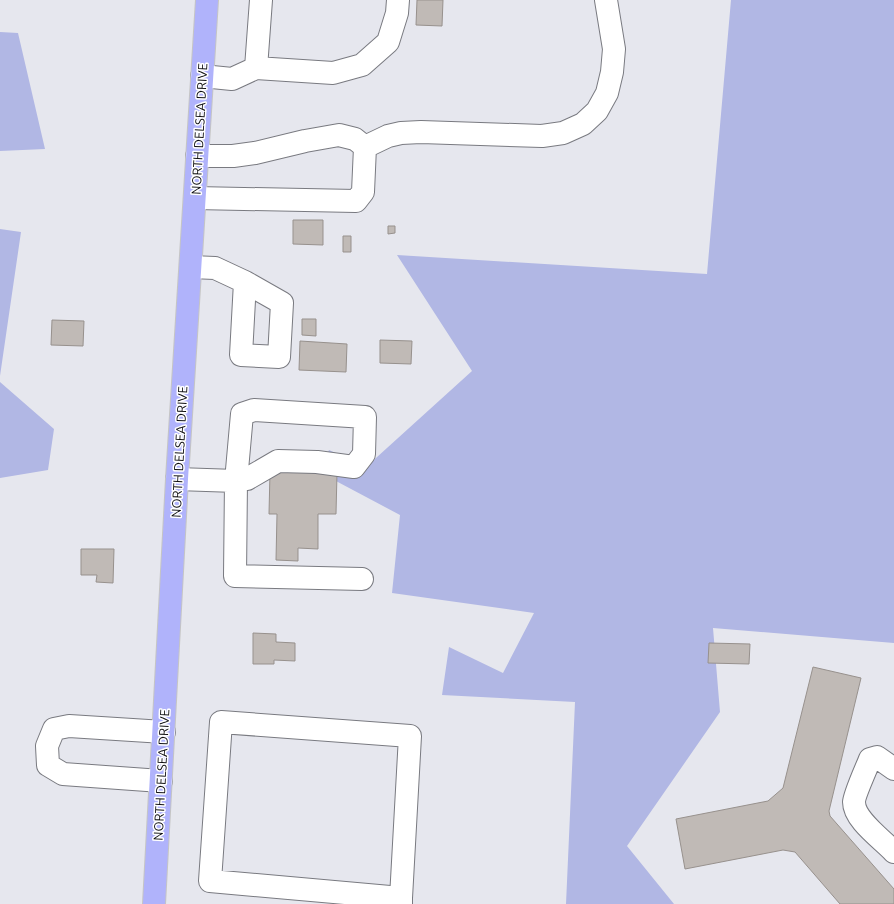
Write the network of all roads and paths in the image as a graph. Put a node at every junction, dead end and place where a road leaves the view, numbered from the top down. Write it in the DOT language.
graph roads {
  1 [pos="207,0"];
  2 [pos="261,0"];
  3 [pos="398,0"];
  4 [pos="606,0"];
  5 [pos="256,68"];
  6 [pos="202,76"];
  7 [pos="365,147"];
  8 [pos="197,156"];
  9 [pos="195,198"];
  10 [pos="191,266"];
  11 [pos="246,282"];
  12 [pos="177,478"];
  13 [pos="236,481"];
  14 [pos="362,579"];
  15 [pos="164,732"];
  16 [pos="894,769"];
  17 [pos="161,781"];
  18 [pos="893,846"];
  19 [pos="401,901"];
  20 [pos="154,904"];
  1 -- 6 [label="main road, NORTH DELSEA DRIVE"];
  2 -- 5 [label="lane"];
  3 -- 5 [label="lane"];
  4 -- 7 [label="lane"];
  5 -- 6 [label="lane"];
  6 -- 8 [label="main road, NORTH DELSEA DRIVE"];
  7 -- 8 [label="lane"];
  7 -- 9 [label="lane"];
  8 -- 9 [label="main road, NORTH DELSEA DRIVE"];
  9 -- 10 [label="main road, NORTH DELSEA DRIVE"];
  10 -- 11 [label="lane"];
  10 -- 12 [label="main road, NORTH DELSEA DRIVE"];
  12 -- 13 [label="lane"];
  12 -- 15 [label="main road, NORTH DELSEA DRIVE"];
  13 -- 13 [label="lane"];
  13 -- 14 [label="lane"];
  15 -- 17 [label="main road, NORTH DELSEA DRIVE"];
  15 -- 17 [label="lane"];
  16 -- 18 [label="lane"];
  17 -- 20 [label="main road, NORTH DELSEA DRIVE"];
  19 -- 19 [label="lane"];
}
